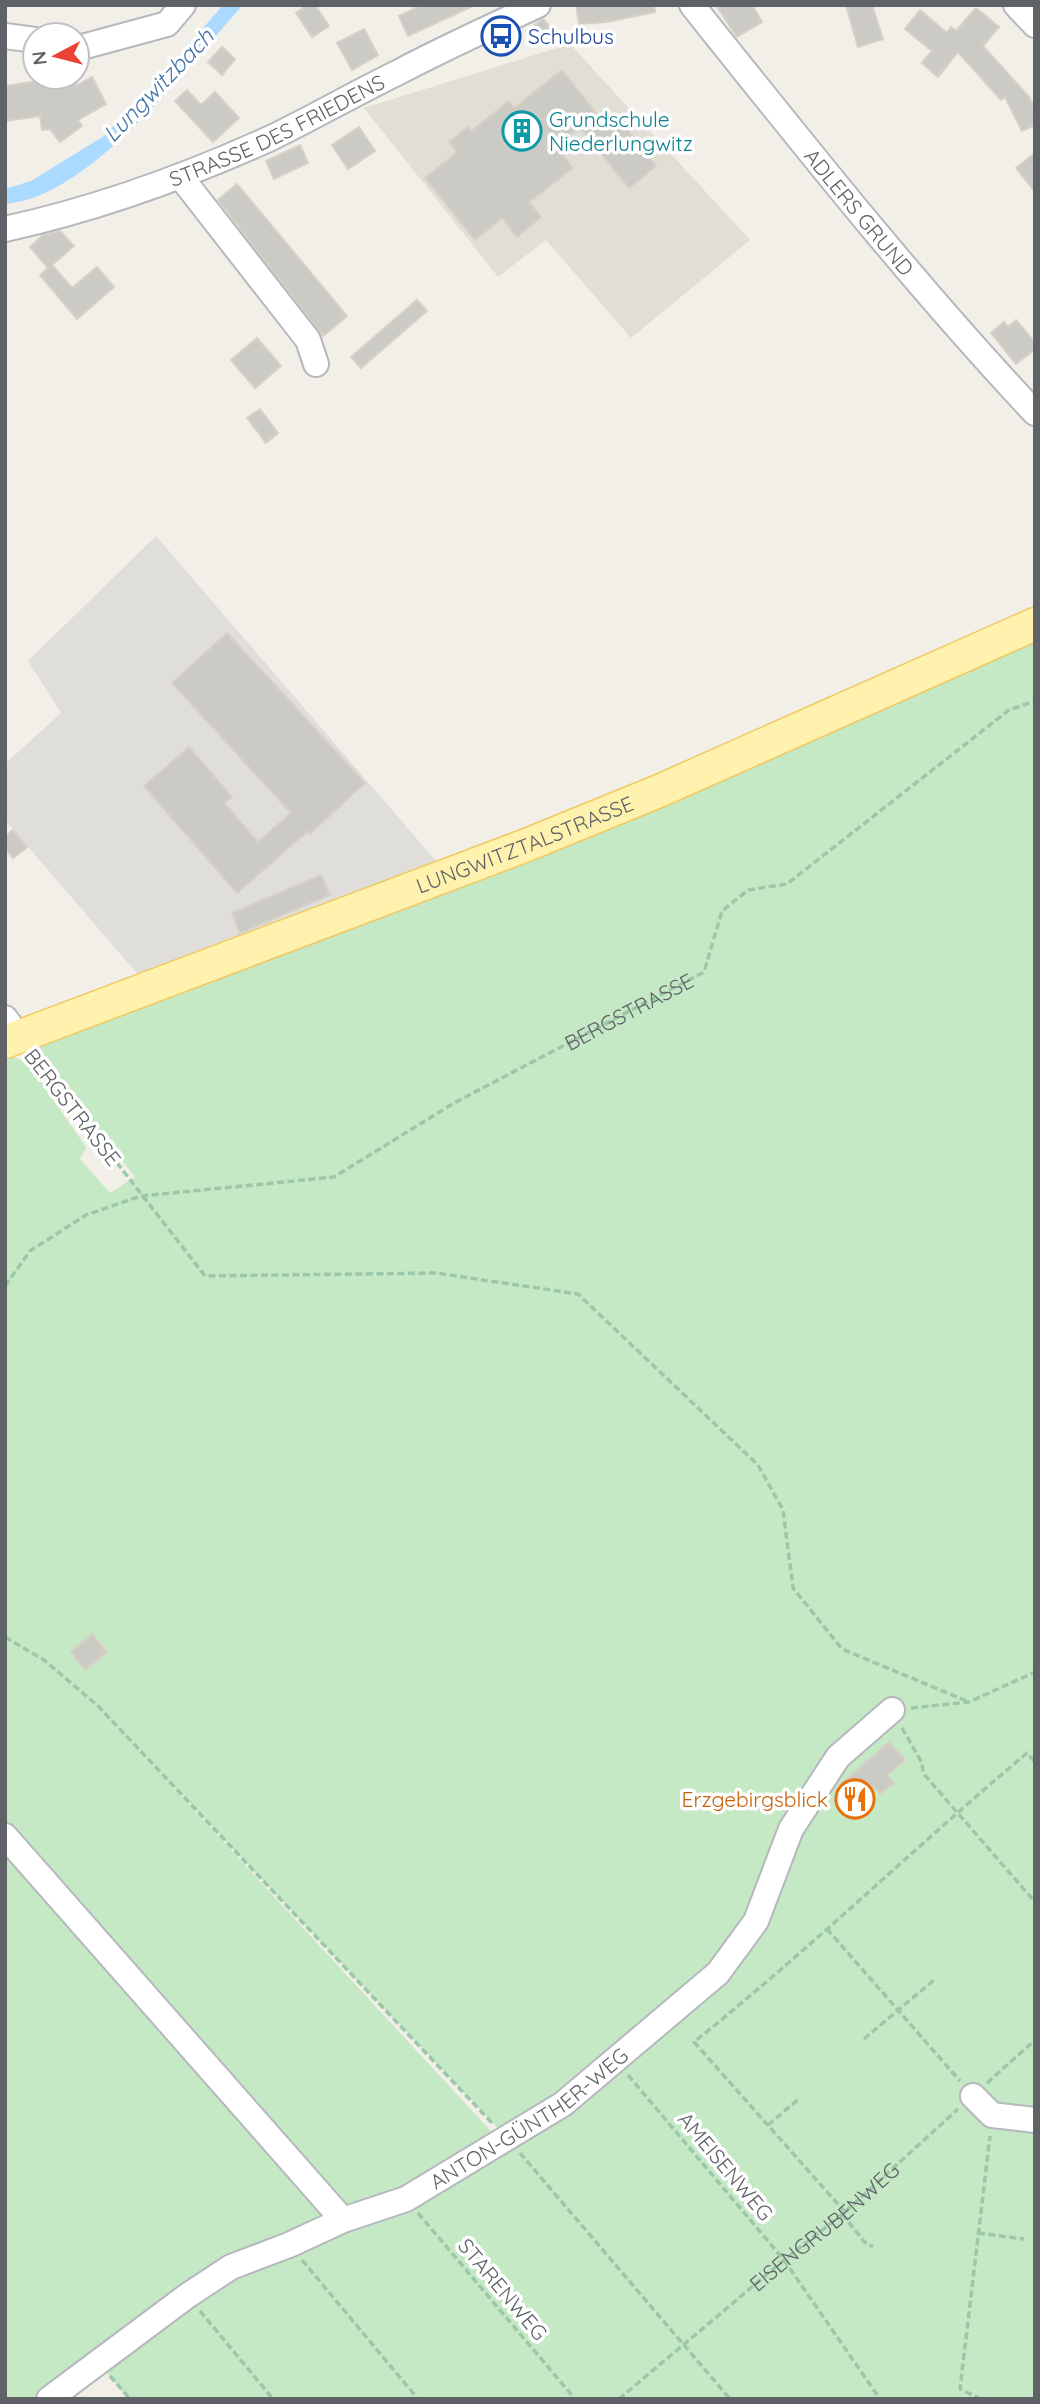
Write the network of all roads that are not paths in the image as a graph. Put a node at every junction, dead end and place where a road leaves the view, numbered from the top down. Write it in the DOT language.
graph roads {
  1 [pos="183,5"];
  2 [pos="538,5"];
  3 [pos="692,5"];
  4 [pos="1016,5"];
  5 [pos="1035,25"];
  6 [pos="91,45"];
  7 [pos="180,176"];
  8 [pos="5,229"];
  9 [pos="316,364"];
  10 [pos="1035,413"];
  11 [pos="1035,624"];
  12 [pos="10,1032"];
  13 [pos="892,1710"];
  14 [pos="5,1836"];
  15 [pos="973,2096"];
  16 [pos="1035,2120"];
  17 [pos="343,2220"];
  18 [pos="49,2399"];
  1 -- 6 [label="street"];
  2 -- 7 [label="street, STRASSE DES FRIEDENS"];
  3 -- 10 [label="street, ADLERS GRUND"];
  4 -- 5 [label="street"];
  7 -- 8 [label="street, STRASSE DES FRIEDENS"];
  7 -- 9 [label="street"];
  11 -- 12 [label="main road, LUNGWITZTALSTRASSE"];
  13 -- 17 [label="street, ANTON-GÜNTHER-WEG"];
  14 -- 17 [label="street"];
  15 -- 16 [label="street"];
  17 -- 18 [label="street, ANTON-GÜNTHER-WEG"];
}
